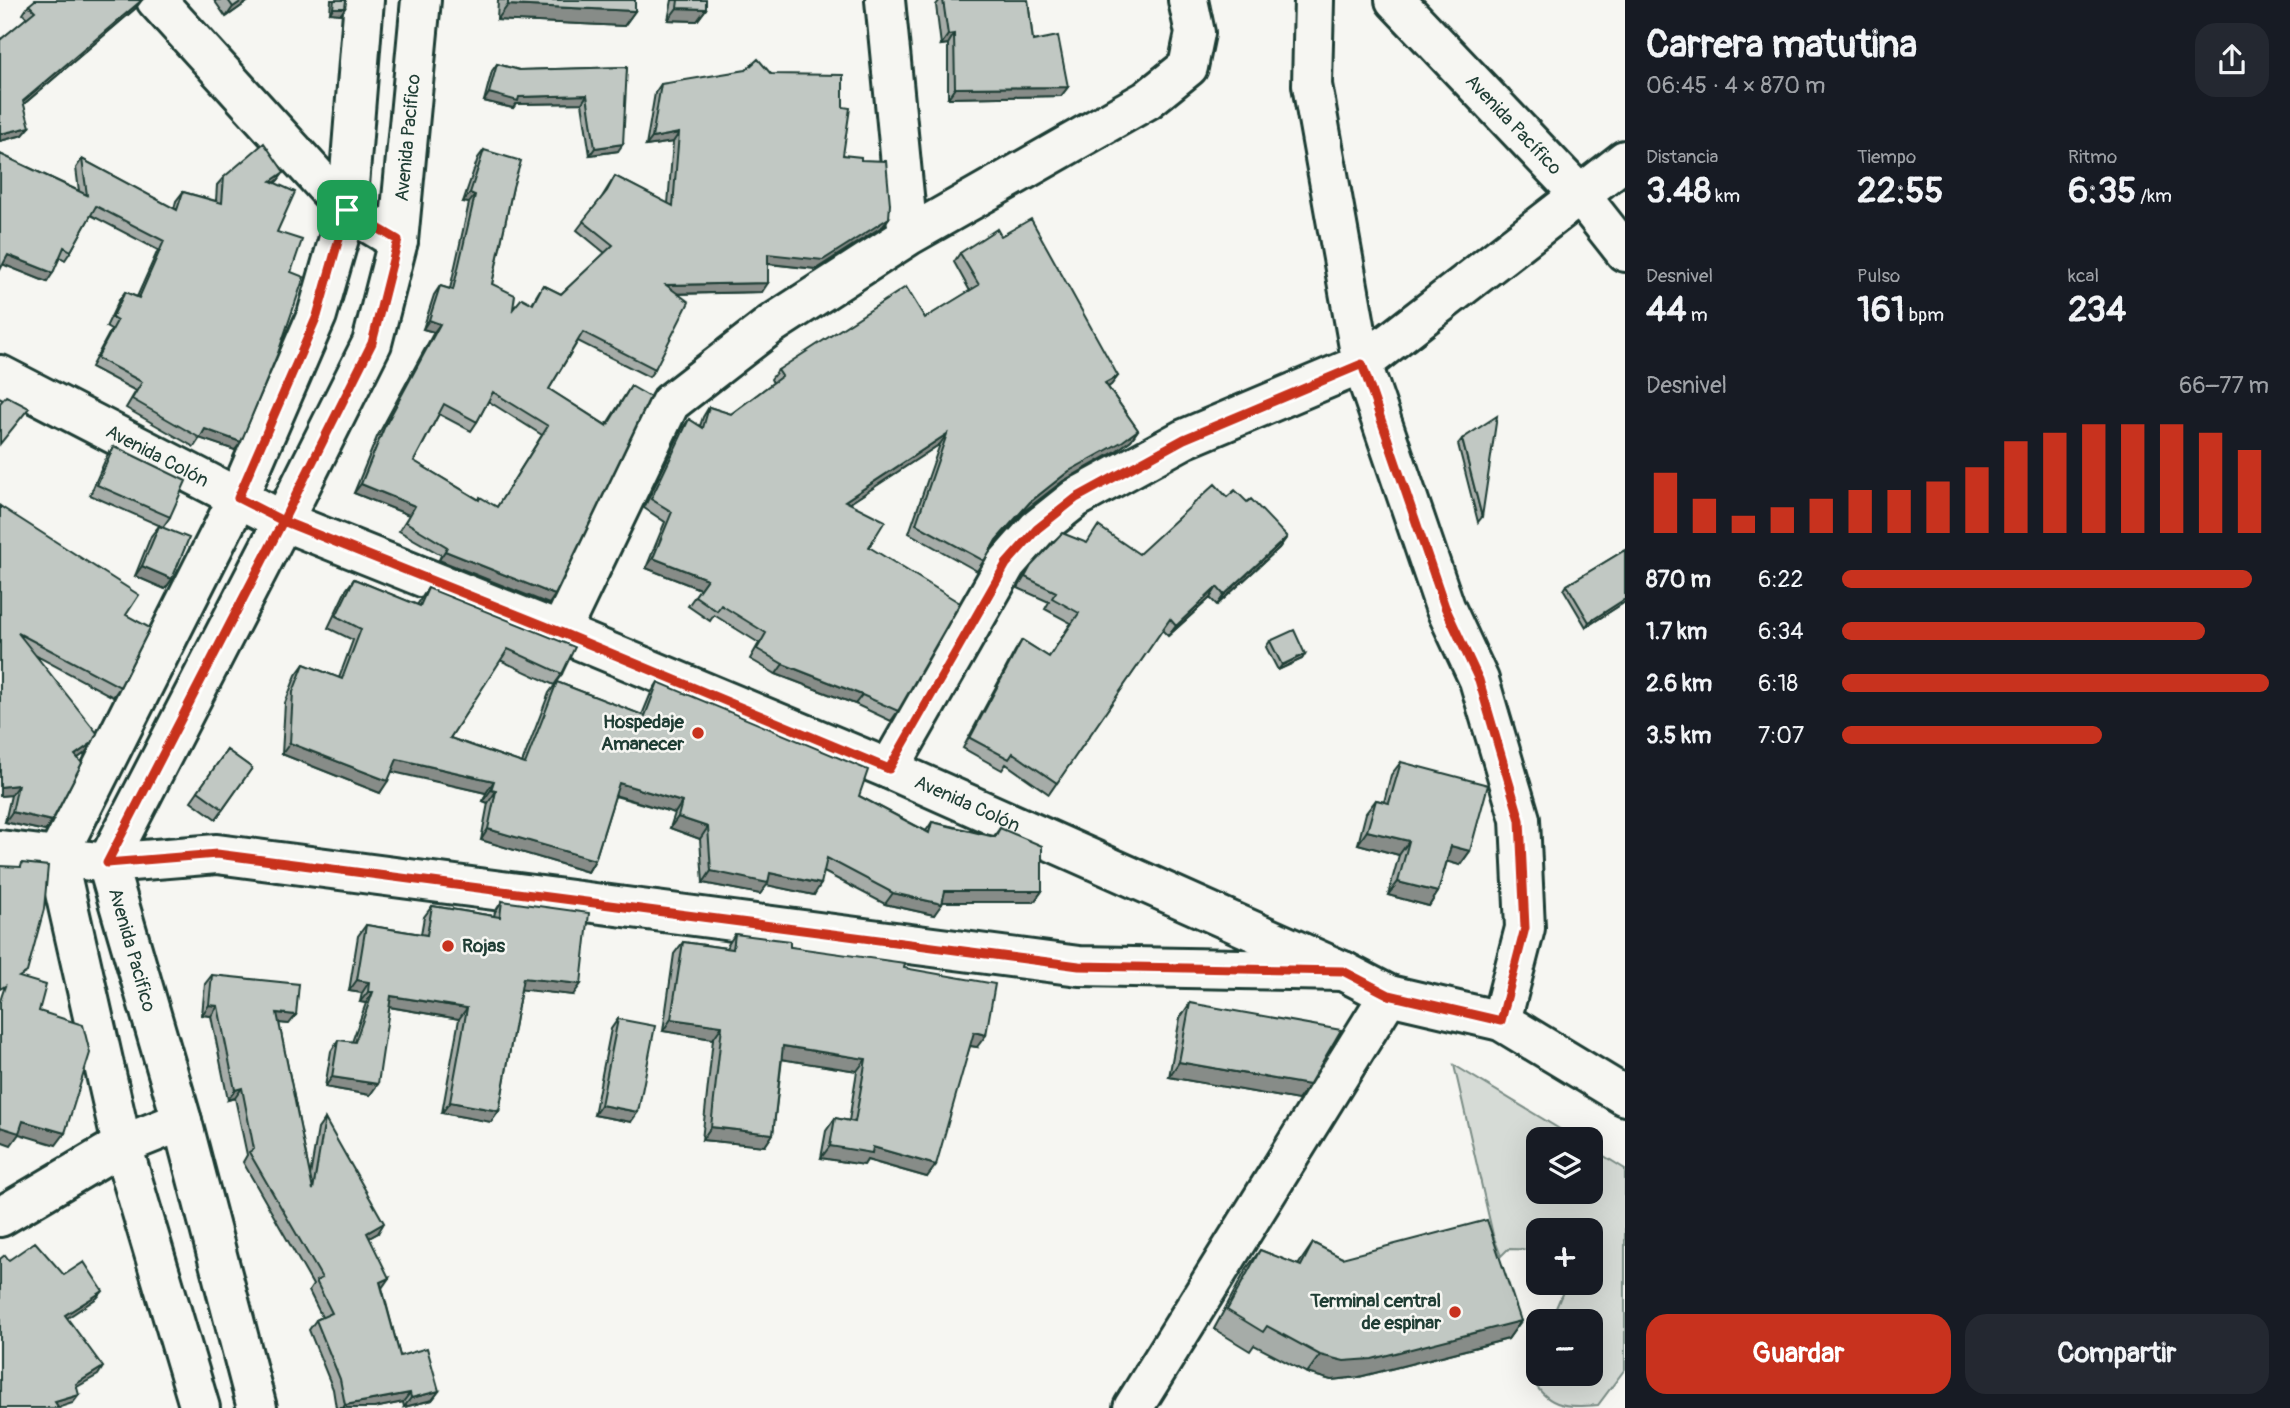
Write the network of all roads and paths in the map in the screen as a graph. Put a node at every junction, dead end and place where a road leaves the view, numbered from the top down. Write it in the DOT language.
graph roads {
  1 [pos="156,0"];
  2 [pos="365,0"];
  3 [pos="421,0"];
  4 [pos="885,0"];
  5 [pos="1188,0"];
  6 [pos="1314,0"];
  7 [pos="1395,0"];
  8 [pos="1625,160"];
  9 [pos="1580,195"];
  10 [pos="347,210"];
  11 [pos="908,236"];
  12 [pos="398,240"];
  13 [pos="1625,252"];
  14 [pos="1362,364"];
  15 [pos="0,375"];
  16 [pos="238,498"];
  17 [pos="283,521"];
  18 [pos="560,632"];
  19 [pos="889,769"];
  20 [pos="0,850"];
  21 [pos="57,857"];
  22 [pos="107,863"];
  23 [pos="1343,971"];
  24 [pos="1389,995"];
  25 [pos="1501,1021"];
  26 [pos="1625,1096"];
  27 [pos="182,1121"];
  28 [pos="122,1145"];
  29 [pos="0,1217"];
  30 [pos="201,1408"];
  31 [pos="257,1408"];
  32 [pos="1133,1408"];
  1 -- 10 [label="street"];
  2 -- 10 [label="street"];
  3 -- 12 [label="street, Avenida Pacifico"];
  4 -- 11 [label="street"];
  5 -- 11 [label="street"];
  6 -- 14 [label="street"];
  7 -- 9 [label="street, Avenida Pacífico"];
  8 -- 9 [label="street"];
  9 -- 13 [label="street, Avenida Pacífico"];
  9 -- 14 [label="street"];
  10 -- 12 [label="street"];
  10 -- 16 [label="street"];
  11 -- 18 [label="street"];
  12 -- 17 [label="street, Avenida Pacifico"];
  14 -- 19 [label="street"];
  14 -- 25 [label="street"];
  15 -- 16 [label="street, Avenida Colón"];
  16 -- 17 [label="street, Avenida Colón"];
  16 -- 21 [label="street"];
  17 -- 18 [label="street, Avenida Colón"];
  17 -- 22 [label="street, Avenida Pacifico"];
  18 -- 19 [label="street, Avenida Colón"];
  19 -- 23 [label="street, Avenida Colón"];
  20 -- 21 [label="street"];
  21 -- 22 [label="street"];
  21 -- 28 [label="street"];
  22 -- 23 [label="street"];
  22 -- 27 [label="street, Avenida Pacifico"];
  23 -- 24 [label="street, Avenida Colón"];
  24 -- 25 [label="street, Avenida Colón"];
  24 -- 32 [label="street"];
  25 -- 26 [label="street, Avenida Colón"];
  27 -- 28 [label="street"];
  27 -- 31 [label="street, Avenida Pacifico"];
  28 -- 29 [label="street"];
  28 -- 30 [label="street"];
}
